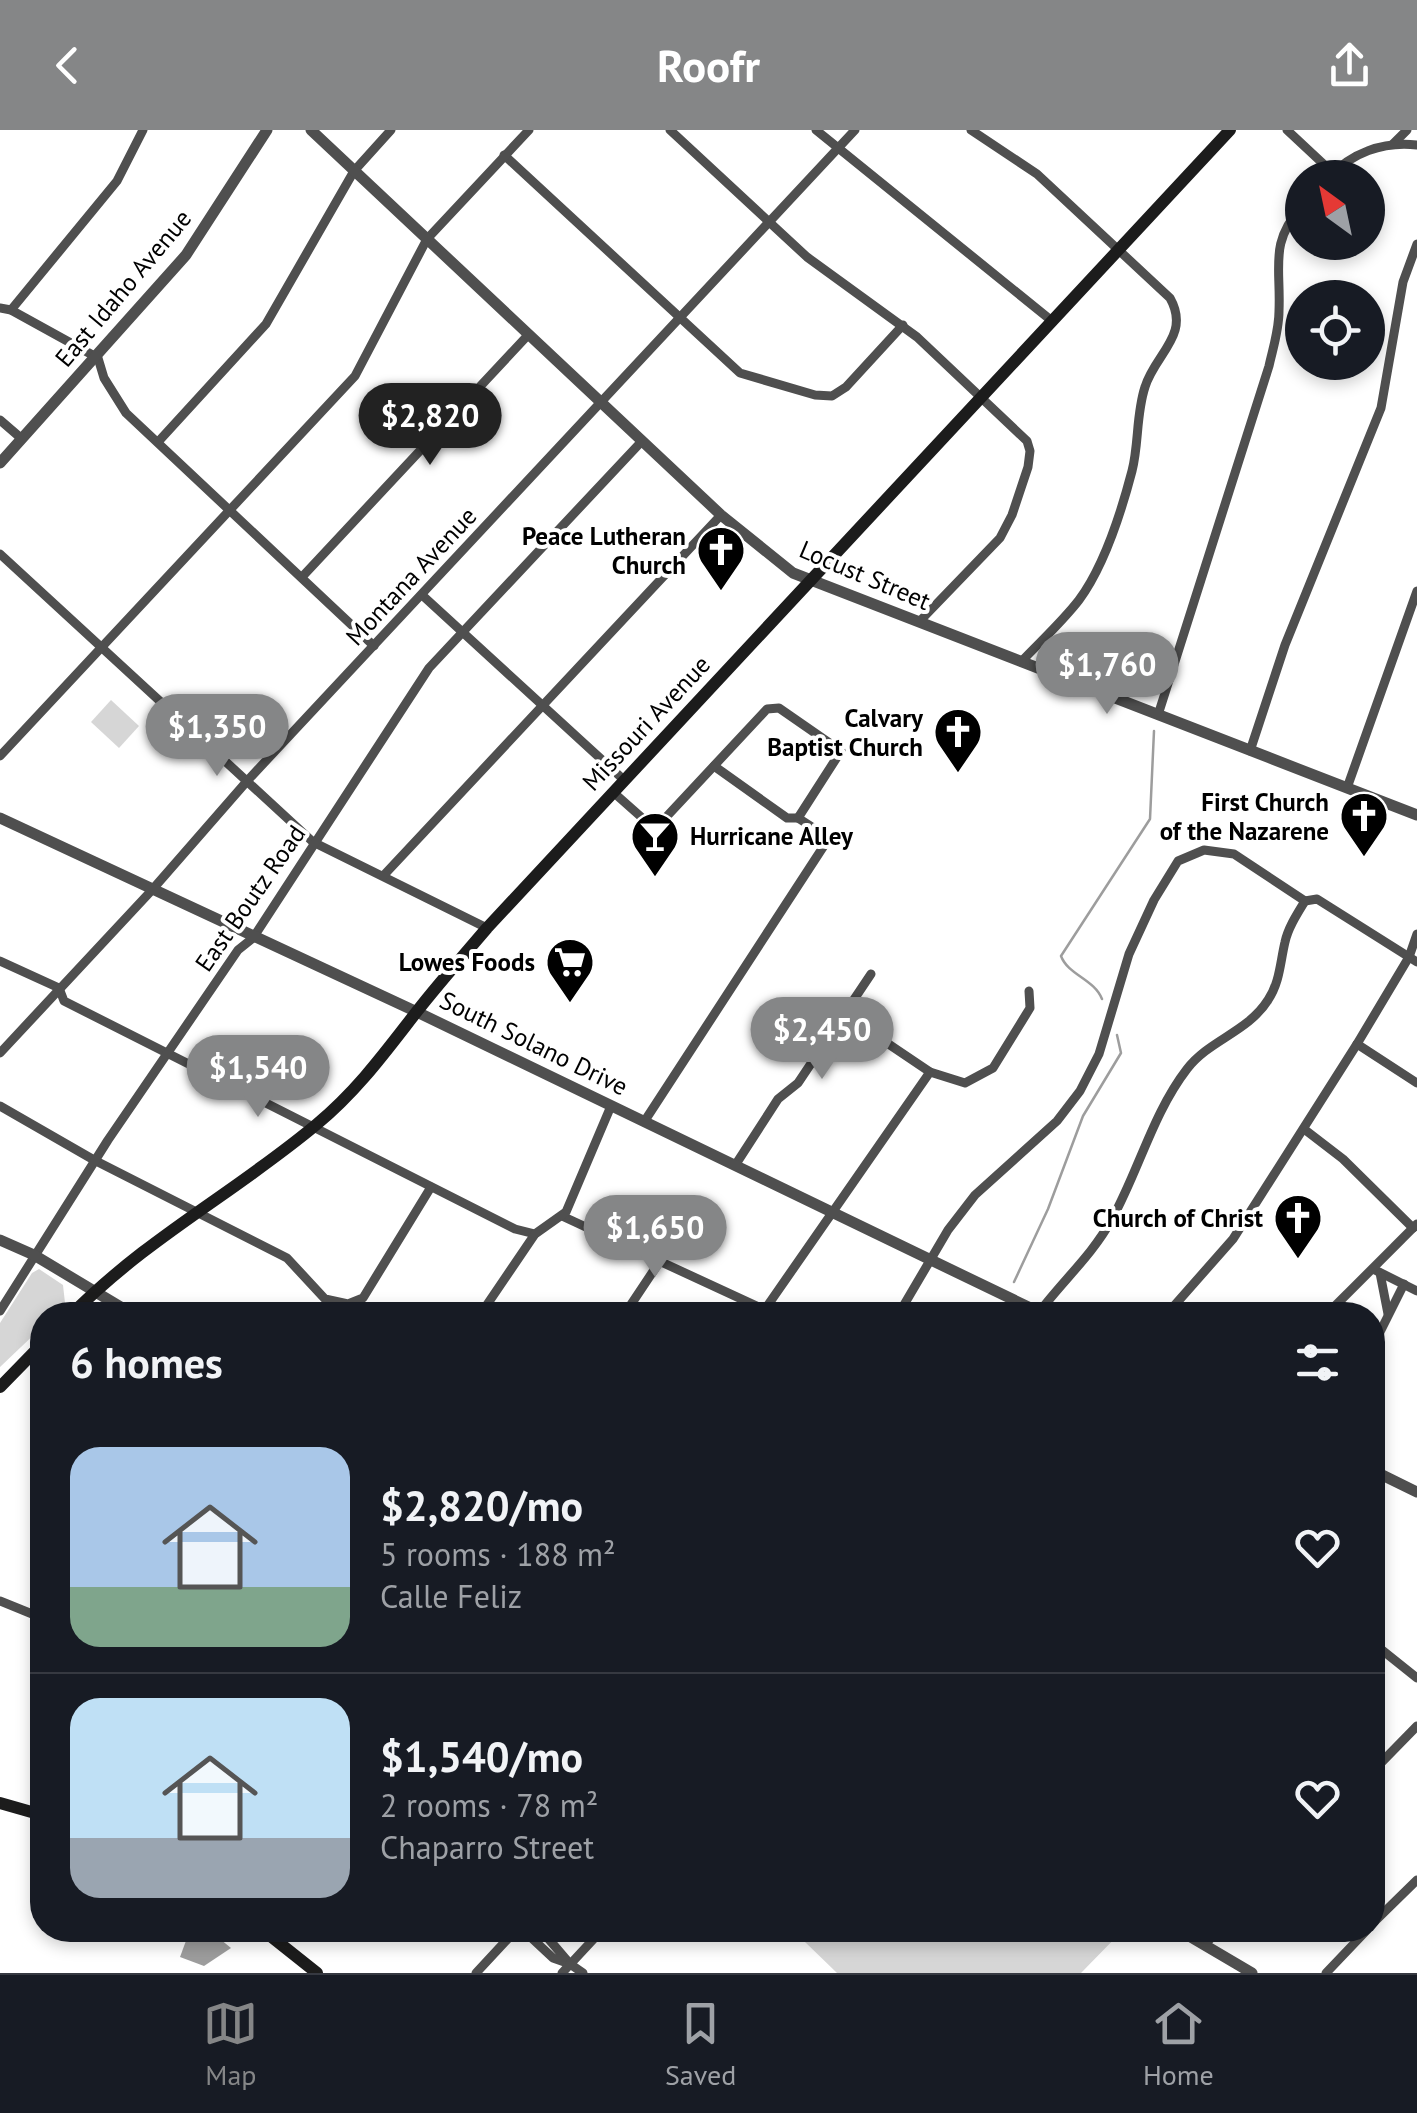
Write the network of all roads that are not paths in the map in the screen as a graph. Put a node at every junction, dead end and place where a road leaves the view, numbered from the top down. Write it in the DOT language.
graph roads {
  1 [pos="143,130"];
  2 [pos="266,130"];
  3 [pos="311,130"];
  4 [pos="392,130"];
  5 [pos="529,130"];
  6 [pos="670,130"];
  7 [pos="816,130"];
  8 [pos="855,130"];
  9 [pos="971,130"];
  10 [pos="1230,130"];
  11 [pos="1287,130"];
  12 [pos="1407,130"];
  13 [pos="1393,144"];
  14 [pos="1417,145"];
  15 [pos="837,149"];
  16 [pos="504,155"];
  17 [pos="1316,160"];
  18 [pos="1352,160"];
  19 [pos="354,170"];
  20 [pos="769,222"];
  21 [pos="1285,229"];
  22 [pos="427,239"];
  23 [pos="1417,244"];
  24 [pos="1118,250"];
  25 [pos="5,309"];
  26 [pos="679,318"];
  27 [pos="1052,321"];
  28 [pos="903,326"];
  29 [pos="529,334"];
  30 [pos="98,358"];
  31 [pos="980,396"];
  32 [pos="601,402"];
  33 [pos="0,420"];
  34 [pos="22,439"];
  35 [pos="158,442"];
  36 [pos="642,442"];
  37 [pos="0,463"];
  38 [pos="230,508"];
  39 [pos="721,516"];
  40 [pos="0,554"];
  41 [pos="302,576"];
  42 [pos="809,581"];
  43 [pos="1417,591"];
  44 [pos="422,594"];
  45 [pos="919,622"];
  46 [pos="464,630"];
  47 [pos="374,646"];
  48 [pos="100,647"];
  49 [pos="1021,662"];
  50 [pos="542,704"];
  51 [pos="1158,715"];
  52 [pos="1250,751"];
  53 [pos="0,756"];
  54 [pos="714,766"];
  55 [pos="248,780"];
  56 [pos="624,780"];
  57 [pos="1347,788"];
  58 [pos="614,792"];
  59 [pos="1417,815"];
  60 [pos="0,818"];
  61 [pos="798,818"];
  62 [pos="655,829"];
  63 [pos="666,840"];
  64 [pos="314,842"];
  65 [pos="384,875"];
  66 [pos="152,890"];
  67 [pos="1304,901"];
  68 [pos="487,928"];
  69 [pos="1417,934"];
  70 [pos="252,938"];
  71 [pos="1413,959"];
  72 [pos="0,961"];
  73 [pos="871,974"];
  74 [pos="59,988"];
  75 [pos="1029,990"];
  76 [pos="417,1012"];
  77 [pos="844,1014"];
  78 [pos="1357,1044"];
  79 [pos="0,1053"];
  80 [pos="167,1054"];
  81 [pos="930,1072"];
  82 [pos="1417,1083"];
  83 [pos="0,1106"];
  84 [pos="611,1106"];
  85 [pos="644,1122"];
  86 [pos="314,1126"];
  87 [pos="1304,1129"];
  88 [pos="94,1160"];
  89 [pos="736,1164"];
  90 [pos="431,1187"];
  91 [pos="195,1212"];
  92 [pos="833,1214"];
  93 [pos="562,1216"];
  94 [pos="1415,1226"];
  95 [pos="535,1234"];
  96 [pos="0,1240"];
  97 [pos="34,1255"];
  98 [pos="930,1258"];
  99 [pos="660,1261"];
  100 [pos="1376,1271"];
  101 [pos="1404,1284"];
  102 [pos="1417,1291"];
  103 [pos="94,1292"];
  104 [pos="84,1302"];
  105 [pos="111,1302"];
  106 [pos="339,1302"];
  107 [pos="351,1302"];
  108 [pos="489,1302"];
  109 [pos="633,1302"];
  110 [pos="743,1302"];
  111 [pos="770,1302"];
  112 [pos="905,1302"];
  113 [pos="1016,1302"];
  114 [pos="1050,1302"];
  115 [pos="1177,1302"];
  116 [pos="1341,1302"];
  117 [pos="1384,1302"];
  118 [pos="1385,1304"];
  119 [pos="0,1311"];
  120 [pos="1388,1315"];
  121 [pos="1385,1321"];
  122 [pos="30,1356"];
  123 [pos="0,1387"];
  124 [pos="1385,1476"];
  125 [pos="1417,1492"];
  126 [pos="0,1601"];
  127 [pos="30,1613"];
  128 [pos="1385,1652"];
  129 [pos="1417,1678"];
  130 [pos="1417,1726"];
  131 [pos="1385,1759"];
  132 [pos="0,1802"];
  133 [pos="30,1811"];
  134 [pos="1417,1880"];
  135 [pos="1385,1911"];
  136 [pos="278,1942"];
  137 [pos="508,1942"];
  138 [pos="534,1942"];
  139 [pos="554,1942"];
  140 [pos="591,1942"];
  141 [pos="1199,1942"];
  142 [pos="1207,1942"];
  143 [pos="1355,1942"];
  144 [pos="1204,1945"];
  145 [pos="570,1964"];
  146 [pos="317,1973"];
  147 [pos="476,1973"];
  148 [pos="562,1973"];
  149 [pos="583,1973"];
  150 [pos="1252,1973"];
  151 [pos="1326,1973"];
  1 -- 25 [label="street"];
  2 -- 30 [label="street, East Idaho Avenue"];
  3 -- 19 [label="street, Locust Street"];
  4 -- 19 [label="street"];
  5 -- 16 [label="street"];
  6 -- 20 [label="street"];
  7 -- 15 [label="street"];
  8 -- 15 [label="street, Montana Avenue"];
  9 -- 24 [label="street"];
  10 -- 24 [label="main road, Missouri Avenue"];
  11 -- 17 [label="street"];
  12 -- 13 [label="street"];
  13 -- 14 [label="street"];
  13 -- 18 [label="street"];
  15 -- 20 [label="street, Montana Avenue"];
  15 -- 27 [label="street"];
  16 -- 22 [label="street"];
  16 -- 26 [label="street"];
  19 -- 22 [label="street, Locust Street"];
  19 -- 35 [label="street"];
  20 -- 26 [label="street, Montana Avenue"];
  20 -- 28 [label="street"];
  21 -- 51 [label="street"];
  22 -- 29 [label="street, Locust Street"];
  22 -- 38 [label="street"];
  23 -- 52 [label="street"];
  24 -- 27 [label="main road, Missouri Avenue"];
  24 -- 49 [label="street"];
  25 -- 30 [label="street"];
  26 -- 28 [label="street"];
  26 -- 32 [label="street, Montana Avenue"];
  27 -- 31 [label="main road, Missouri Avenue"];
  28 -- 31 [label="street"];
  29 -- 32 [label="street, Locust Street"];
  29 -- 41 [label="street"];
  30 -- 34 [label="street, East Idaho Avenue"];
  30 -- 35 [label="street"];
  31 -- 42 [label="main road, Missouri Avenue"];
  31 -- 45 [label="street"];
  32 -- 36 [label="street, Locust Street"];
  32 -- 44 [label="street, Montana Avenue"];
  33 -- 34 [label="street"];
  34 -- 37 [label="street, East Idaho Avenue"];
  35 -- 38 [label="street"];
  36 -- 39 [label="street, Locust Street"];
  36 -- 46 [label="street, East Boutz Road"];
  38 -- 41 [label="street"];
  38 -- 48 [label="street"];
  39 -- 42 [label="street, Locust Street"];
  39 -- 50 [label="street"];
  40 -- 48 [label="street"];
  41 -- 47 [label="street"];
  42 -- 45 [label="street, Locust Street"];
  42 -- 56 [label="main road, Missouri Avenue"];
  43 -- 57 [label="street"];
  44 -- 46 [label="street"];
  44 -- 47 [label="street, Montana Avenue"];
  45 -- 49 [label="street, Locust Street"];
  46 -- 50 [label="street"];
  46 -- 64 [label="street, East Boutz Road"];
  47 -- 55 [label="street, Montana Avenue"];
  48 -- 53 [label="street"];
  48 -- 55 [label="street"];
  49 -- 51 [label="street, Locust Street"];
  50 -- 56 [label="street"];
  50 -- 65 [label="street"];
  51 -- 52 [label="street, Locust Street"];
  52 -- 57 [label="street, Locust Street"];
  54 -- 61 [label="street"];
  54 -- 61 [label="street"];
  54 -- 62 [label="street"];
  55 -- 64 [label="street"];
  55 -- 66 [label="street, Montana Avenue"];
  56 -- 58 [label="main road, Missouri Avenue"];
  57 -- 59 [label="street, Locust Street"];
  58 -- 62 [label="street"];
  58 -- 68 [label="main road, Missouri Avenue"];
  60 -- 66 [label="street, South Solano Drive"];
  61 -- 85 [label="street"];
  62 -- 63 [label="street"];
  64 -- 65 [label="street"];
  64 -- 70 [label="street, East Boutz Road"];
  65 -- 68 [label="street"];
  66 -- 70 [label="street, South Solano Drive"];
  66 -- 74 [label="street, Montana Avenue"];
  67 -- 71 [label="street"];
  67 -- 98 [label="street"];
  67 -- 114 [label="street"];
  68 -- 76 [label="main road, Missouri Avenue"];
  69 -- 71 [label="street"];
  70 -- 76 [label="street, South Solano Drive"];
  70 -- 80 [label="street, East Boutz Road"];
  71 -- 78 [label="street"];
  72 -- 74 [label="street"];
  73 -- 77 [label="street"];
  74 -- 79 [label="street, Montana Avenue"];
  74 -- 80 [label="street"];
  75 -- 81 [label="street"];
  76 -- 84 [label="street, South Solano Drive"];
  76 -- 86 [label="main road, Missouri Avenue"];
  77 -- 81 [label="street"];
  77 -- 89 [label="street"];
  78 -- 82 [label="street"];
  78 -- 87 [label="street"];
  80 -- 86 [label="street"];
  80 -- 88 [label="street, East Boutz Road"];
  81 -- 92 [label="street"];
  83 -- 88 [label="street"];
  84 -- 85 [label="street, South Solano Drive"];
  84 -- 93 [label="street"];
  85 -- 89 [label="street, South Solano Drive"];
  86 -- 90 [label="street"];
  86 -- 91 [label="main road, Missouri Avenue"];
  87 -- 94 [label="street"];
  87 -- 115 [label="street"];
  88 -- 91 [label="street"];
  88 -- 97 [label="street, East Boutz Road"];
  89 -- 92 [label="street, South Solano Drive"];
  90 -- 95 [label="street"];
  90 -- 107 [label="street"];
  91 -- 103 [label="main road, Missouri Avenue"];
  91 -- 106 [label="street"];
  92 -- 98 [label="street, South Solano Drive"];
  92 -- 111 [label="street"];
  93 -- 95 [label="street"];
  93 -- 99 [label="street"];
  94 -- 100 [label="street"];
  95 -- 108 [label="street"];
  96 -- 97 [label="street"];
  97 -- 103 [label="street"];
  97 -- 119 [label="street, East Boutz Road"];
  98 -- 112 [label="street"];
  98 -- 113 [label="street, South Solano Drive"];
  99 -- 109 [label="street"];
  99 -- 110 [label="street"];
  100 -- 101 [label="street"];
  100 -- 116 [label="street"];
  100 -- 117 [label="street"];
  101 -- 102 [label="street"];
  101 -- 120 [label="street"];
  103 -- 104 [label="main road, Missouri Avenue"];
  103 -- 105 [label="street"];
  118 -- 120 [label="street"];
  120 -- 121 [label="street"];
  122 -- 123 [label="main road"];
  124 -- 125 [label="street"];
  126 -- 127 [label="street"];
  128 -- 129 [label="street"];
  130 -- 131 [label="street"];
  132 -- 133 [label="main road"];
  134 -- 135 [label="street"];
  136 -- 146 [label="main road"];
  137 -- 147 [label="street"];
  138 -- 145 [label="street"];
  139 -- 145 [label="street"];
  140 -- 145 [label="street"];
  141 -- 144 [label="street"];
  142 -- 144 [label="street"];
  143 -- 151 [label="street"];
  144 -- 150 [label="street"];
  145 -- 148 [label="street"];
  145 -- 149 [label="street"];
}
